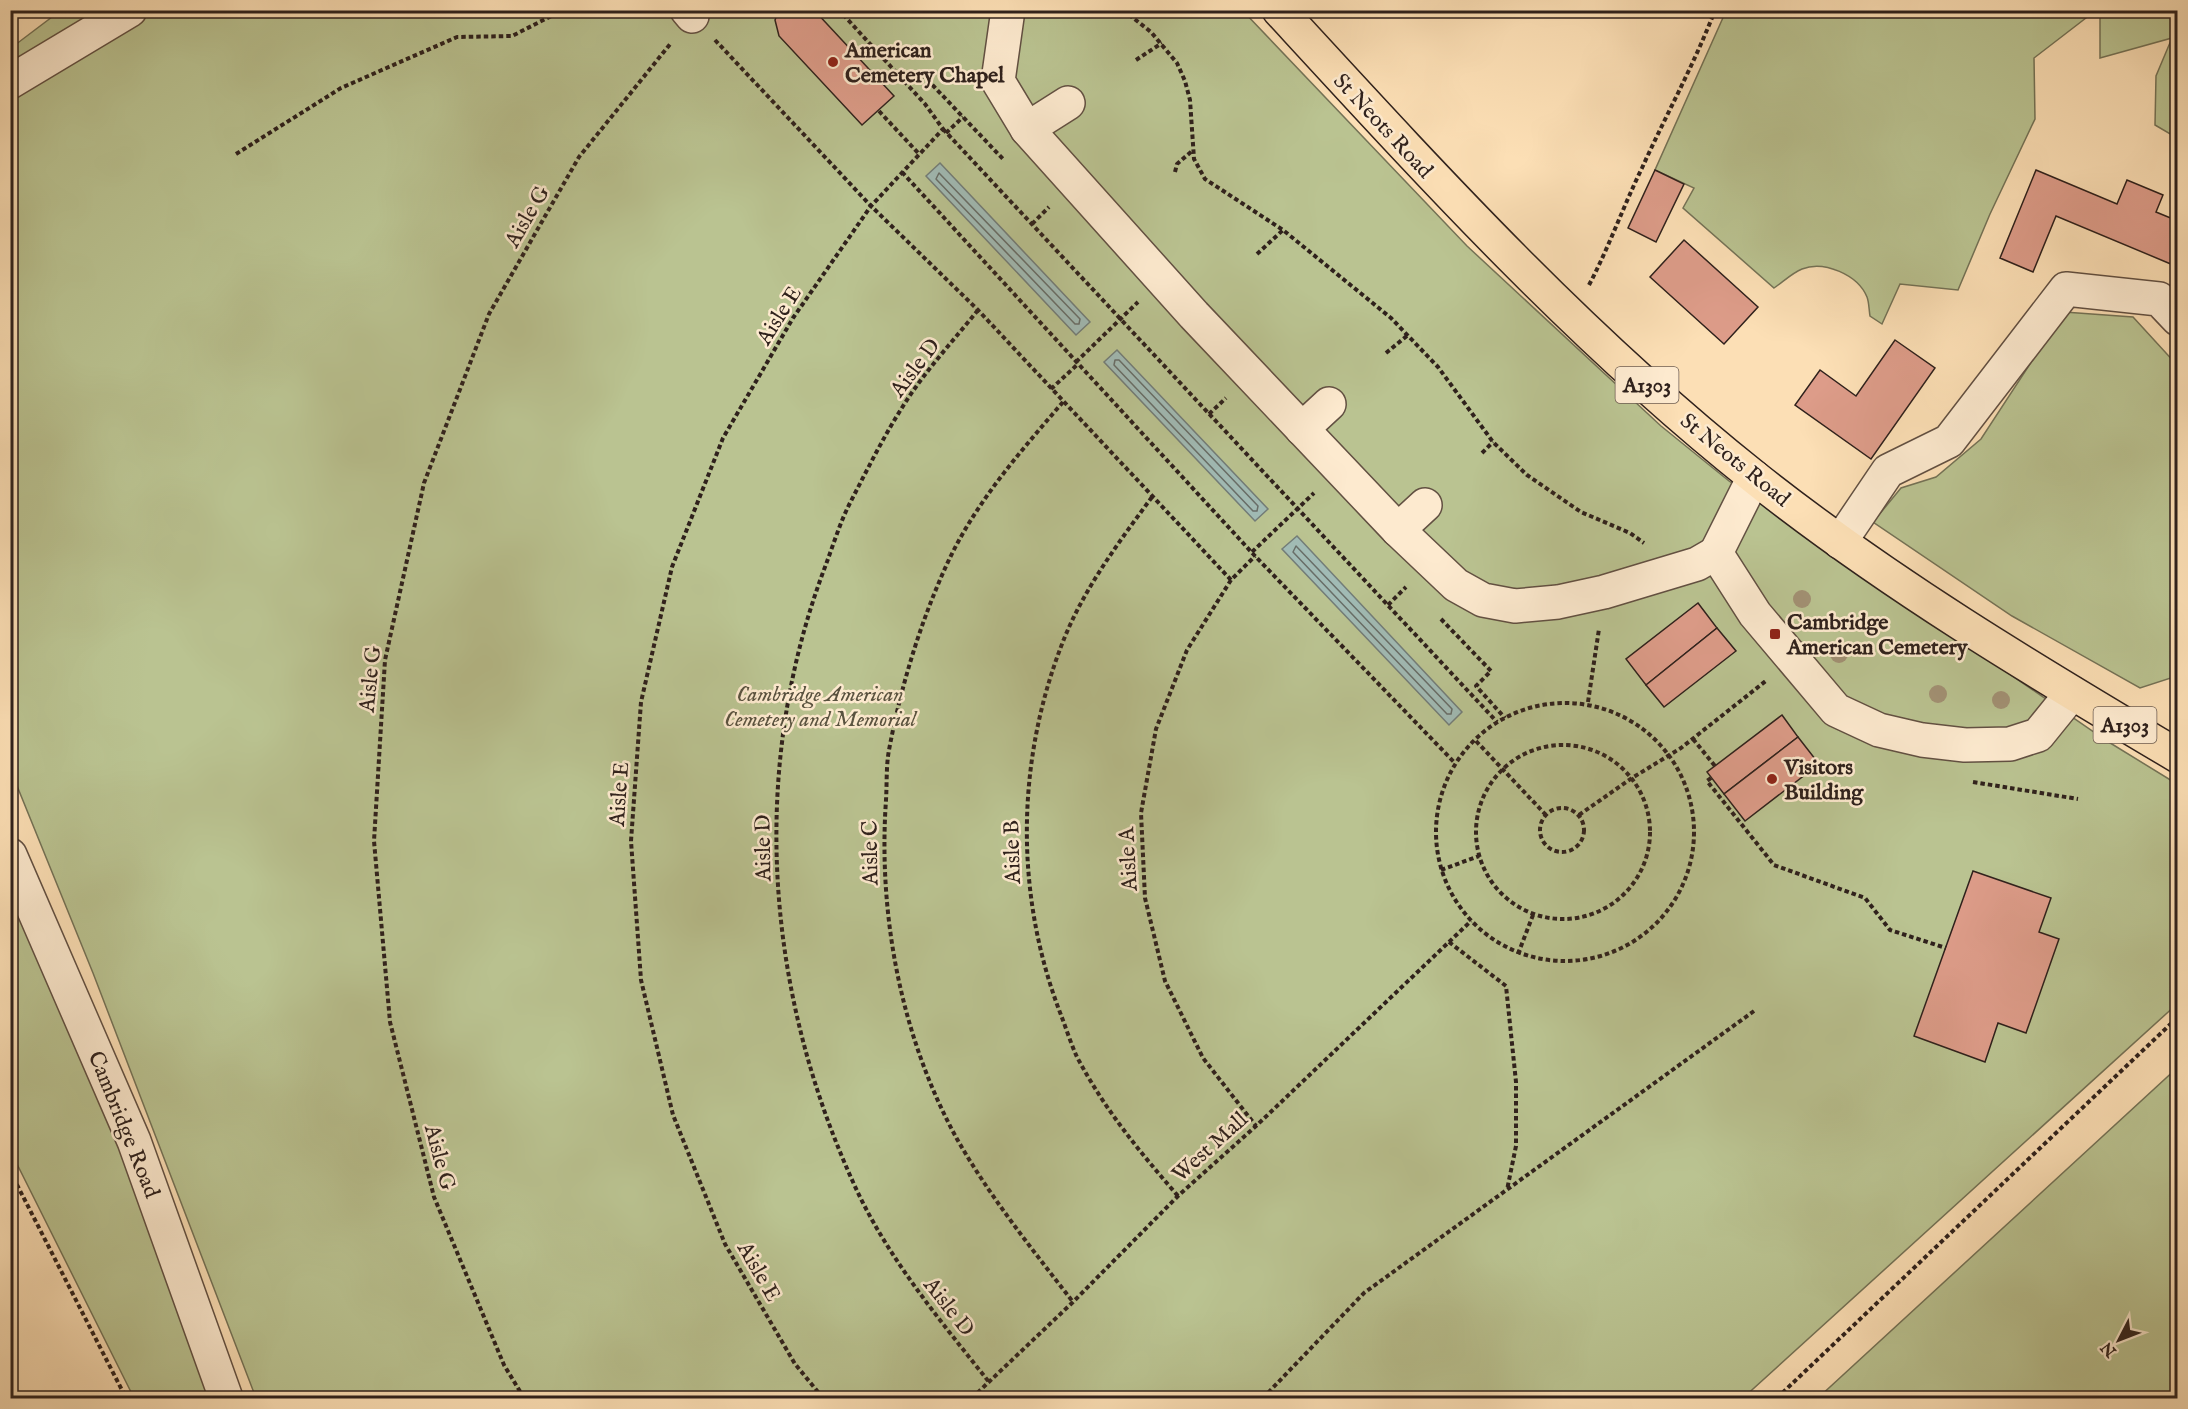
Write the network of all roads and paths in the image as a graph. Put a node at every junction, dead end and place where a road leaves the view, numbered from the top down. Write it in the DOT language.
graph roads {
  1 [pos="130,10"];
  2 [pos="563,10"];
  3 [pos="839,10"];
  4 [pos="1008,10"];
  5 [pos="1123,10"];
  6 [pos="1279,10"];
  7 [pos="1715,10"];
  8 [pos="690,13"];
  9 [pos="1162,43"];
  10 [pos="1136,60"];
  11 [pos="10,82"];
  12 [pos="1068,103"];
  13 [pos="879,111"];
  14 [pos="963,117"];
  15 [pos="1027,129"];
  16 [pos="945,131"];
  17 [pos="1193,150"];
  18 [pos="236,154"];
  19 [pos="919,154"];
  20 [pos="902,172"];
  21 [pos="1175,172"];
  22 [pos="871,206"];
  23 [pos="1050,207"];
  24 [pos="1032,224"];
  25 [pos="1284,230"];
  26 [pos="1257,254"];
  27 [pos="1593,278"];
  28 [pos="1139,301"];
  29 [pos="978,310"];
  30 [pos="1120,318"];
  31 [pos="2178,319"];
  32 [pos="1408,335"];
  33 [pos="1386,353"];
  34 [pos="1077,363"];
  35 [pos="1051,389"];
  36 [pos="1063,402"];
  37 [pos="1329,404"];
  38 [pos="1219,405"];
  39 [pos="1209,414"];
  40 [pos="1302,429"];
  41 [pos="1493,442"];
  42 [pos="1482,453"];
  43 [pos="1754,477"];
  44 [pos="1152,496"];
  45 [pos="1308,499"];
  46 [pos="1425,505"];
  47 [pos="1298,509"];
  48 [pos="1398,530"];
  49 [pos="1840,542"];
  50 [pos="1716,552"];
  51 [pos="1253,554"];
  52 [pos="1662,575"];
  53 [pos="1231,580"];
  54 [pos="1408,585"];
  55 [pos="1604,592"];
  56 [pos="1388,605"];
  57 [pos="1781,669"];
  58 [pos="1762,670"];
  59 [pos="2072,693"];
  60 [pos="1588,702"];
  61 [pos="1497,722"];
  62 [pos="1693,739"];
  63 [pos="1476,741"];
  64 [pos="1670,756"];
  65 [pos="2178,756"];
  66 [pos="1454,762"];
  67 [pos="1503,766"];
  68 [pos="1715,766"];
  69 [pos="1632,778"];
  70 [pos="1711,778"];
  71 [pos="1545,814"];
  72 [pos="1580,815"];
  73 [pos="10,855"];
  74 [pos="1479,856"];
  75 [pos="1441,870"];
  76 [pos="1533,915"];
  77 [pos="1471,921"];
  78 [pos="1449,942"];
  79 [pos="1946,948"];
  80 [pos="1518,954"];
  81 [pos="1754,1011"];
  82 [pos="2178,1017"];
  83 [pos="1256,1126"];
  84 [pos="10,1171"];
  85 [pos="1507,1190"];
  86 [pos="1178,1196"];
  87 [pos="1073,1302"];
  88 [pos="989,1382"];
  89 [pos="126,1398"];
  90 [pos="226,1398"];
  91 [pos="524,1398"];
  92 [pos="823,1398"];
  93 [pos="972,1398"];
  94 [pos="1263,1398"];
  95 [pos="1777,1398"];
  1 -- 11 [label="street"];
  2 -- 18 [label="path"];
  3 -- 16 [label="path"];
  4 -- 15 [label="street"];
  5 -- 9 [label="path"];
  6 -- 43 [label="highway, St Neots Road / A1303"];
  7 -- 27 [label="path"];
  8 -- 22 [label="path"];
  8 -- 91 [label="path, Aisle G"];
  9 -- 10 [label="path"];
  9 -- 17 [label="path"];
  12 -- 15 [label="street"];
  13 -- 19 [label="path"];
  14 -- 16 [label="path, Aisle E"];
  15 -- 40 [label="street"];
  16 -- 19 [label="path, Aisle E"];
  16 -- 24 [label="path"];
  17 -- 21 [label="path"];
  17 -- 25 [label="path"];
  19 -- 20 [label="path, Aisle E"];
  20 -- 22 [label="path, Aisle E"];
  20 -- 34 [label="path"];
  22 -- 29 [label="path"];
  22 -- 92 [label="path, Aisle E"];
  23 -- 24 [label="path"];
  24 -- 30 [label="path"];
  25 -- 26 [label="path"];
  25 -- 32 [label="path"];
  28 -- 30 [label="path"];
  29 -- 35 [label="path"];
  29 -- 88 [label="path, Aisle D"];
  30 -- 34 [label="path"];
  30 -- 39 [label="path"];
  31 -- 49 [label="street"];
  32 -- 33 [label="path"];
  32 -- 41 [label="path"];
  34 -- 35 [label="path"];
  34 -- 51 [label="path"];
  35 -- 36 [label="path"];
  36 -- 44 [label="path"];
  36 -- 87 [label="path, Aisle C"];
  37 -- 40 [label="street"];
  38 -- 39 [label="path"];
  39 -- 47 [label="path"];
  40 -- 48 [label="street"];
  41 -- 42 [label="path"];
  41 -- 52 [label="path"];
  43 -- 49 [label="highway, St Neots Road / A1303"];
  43 -- 50 [label="street"];
  44 -- 53 [label="path"];
  44 -- 86 [label="path, Aisle B"];
  45 -- 47 [label="path, Aisle A"];
  46 -- 48 [label="street"];
  47 -- 51 [label="path, Aisle A"];
  47 -- 56 [label="path"];
  48 -- 55 [label="street"];
  49 -- 59 [label="highway, St Neots Road / A1303"];
  50 -- 52 [label="street"];
  50 -- 57 [label="street"];
  51 -- 53 [label="path, Aisle A"];
  51 -- 66 [label="path"];
  52 -- 55 [label="street"];
  53 -- 83 [label="path, Aisle A"];
  54 -- 56 [label="path"];
  55 -- 60 [label="path"];
  56 -- 61 [label="path"];
  57 -- 58 [label="path"];
  57 -- 59 [label="street"];
  57 -- 62 [label="path"];
  59 -- 65 [label="highway, St Neots Road / A1303"];
  60 -- 61 [label="path"];
  60 -- 64 [label="path"];
  61 -- 63 [label="path"];
  62 -- 64 [label="path"];
  62 -- 68 [label="path"];
  63 -- 66 [label="path"];
  63 -- 67 [label="path"];
  64 -- 69 [label="path"];
  64 -- 80 [label="path"];
  66 -- 75 [label="path"];
  67 -- 69 [label="path"];
  67 -- 71 [label="path"];
  67 -- 74 [label="path"];
  69 -- 72 [label="path"];
  69 -- 76 [label="path"];
  70 -- 79 [label="path"];
  71 -- 72 [label="path"];
  71 -- 72 [label="path"];
  73 -- 90 [label="street, Cambridge Road"];
  74 -- 75 [label="path"];
  74 -- 76 [label="path"];
  75 -- 77 [label="path"];
  76 -- 80 [label="path"];
  77 -- 78 [label="path, West Mall"];
  77 -- 80 [label="path"];
  78 -- 83 [label="path, West Mall"];
  78 -- 85 [label="path"];
  81 -- 85 [label="path"];
  82 -- 95 [label="path"];
  83 -- 86 [label="path, West Mall"];
  84 -- 89 [label="path"];
  85 -- 94 [label="path"];
  86 -- 87 [label="path, West Mall"];
  87 -- 88 [label="path, West Mall"];
  88 -- 93 [label="path, West Mall"];
}
